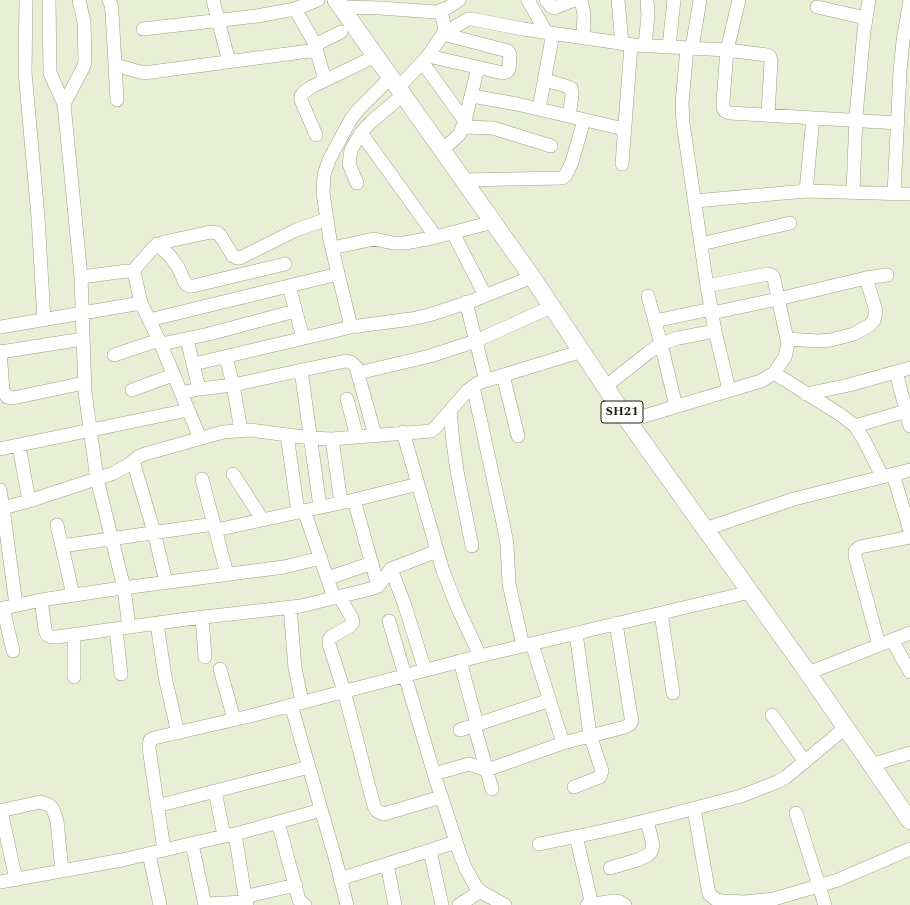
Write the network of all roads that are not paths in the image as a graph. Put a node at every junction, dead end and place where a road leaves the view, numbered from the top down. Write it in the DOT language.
graph roads {
  1 [pos="26,0"];
  2 [pos="49,0"];
  3 [pos="79,0"];
  4 [pos="108,0"];
  5 [pos="213,0"];
  6 [pos="318,0"];
  7 [pos="459,0"];
  8 [pos="528,0"];
  9 [pos="546,0"];
  10 [pos="574,0"];
  11 [pos="582,0"];
  12 [pos="618,0"];
  13 [pos="647,0"];
  14 [pos="674,0"];
  15 [pos="700,0"];
  16 [pos="739,0"];
  17 [pos="870,0"];
  18 [pos="910,0"];
  19 [pos="339,3"];
  20 [pos="381,4"];
  21 [pos="420,6"];
  22 [pos="817,7"];
  23 [pos="295,9"];
  24 [pos="441,11"];
  25 [pos="909,14"];
  26 [pos="866,18"];
  27 [pos="219,20"];
  28 [pos="143,29"];
  29 [pos="341,32"];
  30 [pos="550,32"];
  31 [pos="442,34"];
  32 [pos="583,38"];
  33 [pos="626,44"];
  34 [pos="645,46"];
  35 [pos="316,47"];
  36 [pos="669,47"];
  37 [pos="690,48"];
  38 [pos="727,50"];
  39 [pos="376,56"];
  40 [pos="425,59"];
  41 [pos="229,62"];
  42 [pos="115,65"];
  43 [pos="478,67"];
  44 [pos="325,80"];
  45 [pos="544,80"];
  46 [pos="398,86"];
  47 [pos="472,96"];
  48 [pos="117,100"];
  49 [pos="64,104"];
  50 [pos="539,109"];
  51 [pos="768,115"];
  52 [pos="569,116"];
  53 [pos="812,118"];
  54 [pos="584,120"];
  55 [pos="856,121"];
  56 [pos="898,123"];
  57 [pos="464,124"];
  58 [pos="624,129"];
  59 [pos="361,133"];
  60 [pos="316,135"];
  61 [pos="551,146"];
  62 [pos="442,150"];
  63 [pos="622,164"];
  64 [pos="463,180"];
  65 [pos="357,183"];
  66 [pos="806,191"];
  67 [pos="853,192"];
  68 [pos="894,193"];
  69 [pos="910,194"];
  70 [pos="695,201"];
  71 [pos="327,219"];
  72 [pos="493,222"];
  73 [pos="790,223"];
  74 [pos="452,233"];
  75 [pos="436,237"];
  76 [pos="157,244"];
  77 [pos="701,244"];
  78 [pos="332,248"];
  79 [pos="285,264"];
  80 [pos="132,272"];
  81 [pos="338,274"];
  82 [pos="887,275"];
  83 [pos="81,277"];
  84 [pos="532,277"];
  85 [pos="866,278"];
  86 [pos="289,286"];
  87 [pos="707,286"];
  88 [pos="485,296"];
  89 [pos="648,296"];
  90 [pos="778,299"];
  91 [pos="466,302"];
  92 [pos="141,303"];
  93 [pos="553,306"];
  94 [pos="295,311"];
  95 [pos="712,311"];
  96 [pos="83,313"];
  97 [pos="44,320"];
  98 [pos="149,320"];
  99 [pos="655,321"];
  100 [pos="0,327"];
  101 [pos="351,327"];
  102 [pos="715,332"];
  103 [pos="303,338"];
  104 [pos="83,339"];
  105 [pos="187,339"];
  106 [pos="787,339"];
  107 [pos="160,342"];
  108 [pos="476,342"];
  109 [pos="662,344"];
  110 [pos="582,351"];
  111 [pos="0,352"];
  112 [pos="114,355"];
  113 [pos="226,357"];
  114 [pos="194,364"];
  115 [pos="910,368"];
  116 [pos="301,370"];
  117 [pos="896,372"];
  118 [pos="358,373"];
  119 [pos="774,373"];
  120 [pos="173,375"];
  121 [pos="503,375"];
  122 [pos="486,381"];
  123 [pos="84,383"];
  124 [pos="234,385"];
  125 [pos="473,386"];
  126 [pos="605,387"];
  127 [pos="199,389"];
  128 [pos="132,390"];
  129 [pos="729,390"];
  130 [pos="181,393"];
  131 [pos="806,394"];
  132 [pos="347,399"];
  133 [pos="676,406"];
  134 [pos="188,410"];
  135 [pos="450,411"];
  136 [pos="906,411"];
  137 [pos="628,421"];
  138 [pos="854,426"];
  139 [pos="910,426"];
  140 [pos="241,430"];
  141 [pos="90,431"];
  142 [pos="403,432"];
  143 [pos="287,435"];
  144 [pos="375,435"];
  145 [pos="518,436"];
  146 [pos="357,437"];
  147 [pos="200,438"];
  148 [pos="310,438"];
  149 [pos="332,439"];
  150 [pos="19,446"];
  151 [pos="0,449"];
  152 [pos="133,461"];
  153 [pos="910,470"];
  154 [pos="233,474"];
  155 [pos="888,475"];
  156 [pos="97,479"];
  157 [pos="202,479"];
  158 [pos="418,484"];
  159 [pos="0,490"];
  160 [pos="354,500"];
  161 [pos="29,501"];
  162 [pos="341,503"];
  163 [pos="320,507"];
  164 [pos="3,508"];
  165 [pos="301,511"];
  166 [pos="262,519"];
  167 [pos="57,525"];
  168 [pos="215,527"];
  169 [pos="705,529"];
  170 [pos="910,531"];
  171 [pos="154,532"];
  172 [pos="910,537"];
  173 [pos="112,539"];
  174 [pos="62,546"];
  175 [pos="472,546"];
  176 [pos="437,551"];
  177 [pos="321,558"];
  178 [pos="372,563"];
  179 [pos="391,569"];
  180 [pos="227,574"];
  181 [pos="328,578"];
  182 [pos="166,582"];
  183 [pos="378,586"];
  184 [pos="124,588"];
  185 [pos="750,592"];
  186 [pos="73,595"];
  187 [pos="337,597"];
  188 [pos="41,600"];
  189 [pos="6,607"];
  190 [pos="290,607"];
  191 [pos="661,612"];
  192 [pos="202,617"];
  193 [pos="389,621"];
  194 [pos="616,623"];
  195 [pos="158,624"];
  196 [pos="123,628"];
  197 [pos="576,633"];
  198 [pos="910,633"];
  199 [pos="74,635"];
  200 [pos="892,640"];
  201 [pos="527,645"];
  202 [pos="879,645"];
  203 [pos="13,650"];
  204 [pos="480,656"];
  205 [pos="206,657"];
  206 [pos="460,661"];
  207 [pos="220,669"];
  208 [pos="425,670"];
  209 [pos="910,672"];
  210 [pos="808,673"];
  211 [pos="121,674"];
  212 [pos="405,675"];
  213 [pos="74,677"];
  214 [pos="344,691"];
  215 [pos="673,692"];
  216 [pos="550,700"];
  217 [pos="296,703"];
  218 [pos="772,715"];
  219 [pos="234,719"];
  220 [pos="476,725"];
  221 [pos="845,728"];
  222 [pos="460,730"];
  223 [pos="178,733"];
  224 [pos="590,735"];
  225 [pos="563,743"];
  226 [pos="910,753"];
  227 [pos="805,762"];
  228 [pos="871,765"];
  229 [pos="309,767"];
  230 [pos="487,770"];
  231 [pos="434,774"];
  232 [pos="574,787"];
  233 [pos="492,789"];
  234 [pos="215,791"];
  235 [pos="441,797"];
  236 [pos="158,806"];
  237 [pos="694,809"];
  238 [pos="321,810"];
  239 [pos="0,811"];
  240 [pos="796,813"];
  241 [pos="647,821"];
  242 [pos="910,821"];
  243 [pos="278,822"];
  244 [pos="230,835"];
  245 [pos="576,836"];
  246 [pos="456,842"];
  247 [pos="192,844"];
  248 [pos="540,844"];
  249 [pos="910,848"];
  250 [pos="164,850"];
  251 [pos="430,850"];
  252 [pos="149,854"];
  253 [pos="387,864"];
  254 [pos="610,868"];
  255 [pos="62,871"];
  256 [pos="340,879"];
  257 [pos="16,880"];
  258 [pos="0,882"];
  259 [pos="296,885"];
  260 [pos="820,885"];
  261 [pos="481,891"];
  262 [pos="721,903"];
  263 [pos="205,904"];
  264 [pos="246,904"];
  265 [pos="160,905"];
  266 [pos="305,905"];
  267 [pos="347,905"];
  268 [pos="395,905"];
  269 [pos="442,905"];
  270 [pos="459,905"];
  271 [pos="504,905"];
  272 [pos="590,905"];
  273 [pos="625,905"];
  274 [pos="825,905"];
  1 -- 97 [label="street"];
  2 -- 49 [label="street"];
  3 -- 49 [label="street"];
  4 -- 42 [label="street"];
  5 -- 27 [label="street"];
  6 -- 23 [label="street"];
  7 -- 24 [label="street"];
  8 -- 30 [label="street"];
  9 -- 10 [label="street"];
  11 -- 32 [label="street"];
  12 -- 33 [label="street"];
  13 -- 34 [label="street"];
  14 -- 36 [label="street"];
  15 -- 37 [label="street"];
  16 -- 38 [label="street"];
  17 -- 26 [label="street"];
  18 -- 25 [label="street"];
  19 -- 20 [label="street"];
  19 -- 39 [label="main road, SH21"];
  20 -- 21 [label="street"];
  21 -- 24 [label="street"];
  22 -- 26 [label="street"];
  23 -- 27 [label="street"];
  23 -- 35 [label="street"];
  24 -- 31 [label="street"];
  25 -- 56 [label="street"];
  26 -- 55 [label="street"];
  27 -- 28 [label="street"];
  27 -- 41 [label="street"];
  29 -- 35 [label="street"];
  30 -- 31 [label="street"];
  30 -- 32 [label="street"];
  30 -- 45 [label="street"];
  31 -- 40 [label="street"];
  31 -- 43 [label="street"];
  32 -- 33 [label="street"];
  33 -- 34 [label="street"];
  33 -- 58 [label="street"];
  34 -- 36 [label="street"];
  35 -- 41 [label="street"];
  35 -- 44 [label="street"];
  36 -- 37 [label="street"];
  37 -- 38 [label="street"];
  37 -- 70 [label="street"];
  38 -- 51 [label="street"];
  38 -- 51 [label="street"];
  39 -- 44 [label="street"];
  39 -- 46 [label="main road, SH21"];
  40 -- 43 [label="street"];
  40 -- 46 [label="street"];
  40 -- 57 [label="street"];
  41 -- 42 [label="street"];
  42 -- 48 [label="street"];
  43 -- 47 [label="street"];
  44 -- 60 [label="street"];
  45 -- 50 [label="street"];
  45 -- 52 [label="street"];
  46 -- 59 [label="street"];
  46 -- 62 [label="main road, SH21"];
  46 -- 71 [label="street"];
  47 -- 50 [label="street"];
  47 -- 57 [label="street"];
  49 -- 83 [label="street"];
  50 -- 52 [label="street"];
  51 -- 53 [label="street"];
  52 -- 54 [label="street"];
  53 -- 55 [label="street"];
  53 -- 66 [label="street"];
  54 -- 58 [label="street"];
  54 -- 64 [label="street"];
  55 -- 56 [label="street"];
  55 -- 67 [label="street"];
  56 -- 68 [label="street"];
  57 -- 61 [label="street"];
  57 -- 62 [label="street"];
  58 -- 63 [label="street"];
  59 -- 65 [label="street"];
  59 -- 75 [label="street"];
  62 -- 64 [label="main road, SH21"];
  64 -- 72 [label="main road, SH21"];
  66 -- 67 [label="street"];
  66 -- 70 [label="street"];
  67 -- 68 [label="street"];
  68 -- 69 [label="street"];
  70 -- 77 [label="street"];
  71 -- 76 [label="street"];
  71 -- 78 [label="street"];
  72 -- 74 [label="street"];
  72 -- 84 [label="main road, SH21"];
  73 -- 77 [label="street"];
  74 -- 75 [label="street"];
  74 -- 88 [label="street"];
  75 -- 78 [label="street"];
  76 -- 79 [label="street"];
  76 -- 80 [label="street"];
  77 -- 87 [label="street"];
  78 -- 81 [label="street"];
  80 -- 83 [label="street"];
  80 -- 92 [label="street"];
  81 -- 86 [label="street"];
  81 -- 101 [label="street"];
  82 -- 85 [label="street"];
  83 -- 96 [label="street"];
  84 -- 88 [label="street"];
  84 -- 93 [label="main road, SH21"];
  85 -- 90 [label="street"];
  85 -- 106 [label="street"];
  86 -- 94 [label="street"];
  86 -- 98 [label="street"];
  87 -- 90 [label="street"];
  87 -- 95 [label="street"];
  88 -- 91 [label="street"];
  89 -- 99 [label="street"];
  90 -- 95 [label="street"];
  90 -- 106 [label="street"];
  91 -- 101 [label="street"];
  91 -- 108 [label="street"];
  92 -- 96 [label="street"];
  92 -- 98 [label="street"];
  93 -- 108 [label="street"];
  93 -- 110 [label="main road, SH21"];
  94 -- 103 [label="street"];
  94 -- 105 [label="street"];
  95 -- 99 [label="street"];
  95 -- 102 [label="street"];
  96 -- 97 [label="street"];
  96 -- 104 [label="street"];
  97 -- 100 [label="street"];
  98 -- 107 [label="street"];
  99 -- 109 [label="street"];
  101 -- 103 [label="street"];
  102 -- 109 [label="street"];
  102 -- 129 [label="street"];
  103 -- 113 [label="street"];
  104 -- 111 [label="street"];
  104 -- 123 [label="street"];
  105 -- 107 [label="street"];
  105 -- 114 [label="street"];
  106 -- 119 [label="street"];
  107 -- 112 [label="street"];
  107 -- 120 [label="street"];
  108 -- 118 [label="street"];
  108 -- 122 [label="street"];
  109 -- 126 [label="street"];
  109 -- 133 [label="street"];
  110 -- 121 [label="street"];
  110 -- 126 [label="main road, SH21"];
  111 -- 123 [label="street"];
  113 -- 114 [label="street"];
  113 -- 124 [label="street"];
  114 -- 127 [label="street"];
  115 -- 117 [label="street"];
  116 -- 118 [label="street"];
  116 -- 124 [label="street"];
  116 -- 148 [label="street"];
  117 -- 131 [label="street"];
  117 -- 136 [label="street"];
  118 -- 144 [label="street"];
  119 -- 129 [label="street"];
  119 -- 131 [label="street"];
  120 -- 128 [label="street"];
  120 -- 130 [label="street"];
  121 -- 122 [label="street"];
  121 -- 145 [label="street"];
  122 -- 125 [label="street"];
  123 -- 141 [label="street"];
  124 -- 127 [label="street"];
  124 -- 140 [label="street"];
  125 -- 135 [label="street"];
  125 -- 201 [label="street"];
  126 -- 137 [label="main road, SH21"];
  127 -- 130 [label="street"];
  129 -- 133 [label="street"];
  130 -- 134 [label="street"];
  131 -- 138 [label="street"];
  132 -- 146 [label="street"];
  133 -- 137 [label="street"];
  134 -- 141 [label="street"];
  134 -- 147 [label="street"];
  135 -- 142 [label="street"];
  135 -- 175 [label="street"];
  136 -- 138 [label="street"];
  136 -- 139 [label="street"];
  137 -- 169 [label="main road, SH21"];
  138 -- 155 [label="street"];
  140 -- 143 [label="street"];
  140 -- 147 [label="street"];
  141 -- 150 [label="street"];
  141 -- 156 [label="street"];
  142 -- 144 [label="street"];
  142 -- 158 [label="street"];
  143 -- 148 [label="street"];
  143 -- 165 [label="street"];
  144 -- 146 [label="street"];
  146 -- 149 [label="street"];
  147 -- 152 [label="street"];
  148 -- 149 [label="street"];
  148 -- 163 [label="street"];
  149 -- 162 [label="street"];
  150 -- 151 [label="street"];
  150 -- 161 [label="street"];
  152 -- 156 [label="street"];
  152 -- 171 [label="street"];
  153 -- 155 [label="street"];
  154 -- 166 [label="street"];
  155 -- 169 [label="street"];
  155 -- 170 [label="street"];
  156 -- 161 [label="street"];
  156 -- 173 [label="street"];
  157 -- 168 [label="street"];
  158 -- 160 [label="street"];
  158 -- 176 [label="street"];
  159 -- 164 [label="street"];
  160 -- 162 [label="street"];
  160 -- 178 [label="street"];
  161 -- 164 [label="street"];
  162 -- 163 [label="street"];
  163 -- 165 [label="street"];
  164 -- 189 [label="street"];
  165 -- 166 [label="street"];
  165 -- 177 [label="street"];
  166 -- 168 [label="street"];
  167 -- 174 [label="street"];
  168 -- 171 [label="street"];
  168 -- 180 [label="street"];
  169 -- 185 [label="main road, SH21"];
  171 -- 173 [label="street"];
  171 -- 182 [label="street"];
  172 -- 202 [label="street"];
  173 -- 174 [label="street"];
  173 -- 184 [label="street"];
  174 -- 186 [label="street"];
  176 -- 179 [label="street"];
  176 -- 204 [label="street"];
  177 -- 180 [label="street"];
  177 -- 181 [label="street"];
  178 -- 181 [label="street"];
  178 -- 183 [label="street"];
  179 -- 183 [label="street"];
  179 -- 208 [label="street"];
  180 -- 182 [label="street"];
  181 -- 187 [label="street"];
  182 -- 184 [label="street"];
  183 -- 187 [label="street"];
  184 -- 186 [label="street"];
  184 -- 196 [label="street"];
  185 -- 191 [label="street"];
  185 -- 210 [label="main road, SH21"];
  186 -- 188 [label="street"];
  187 -- 190 [label="street"];
  187 -- 214 [label="street"];
  188 -- 189 [label="street"];
  188 -- 199 [label="street"];
  189 -- 203 [label="street"];
  190 -- 192 [label="street"];
  190 -- 217 [label="street"];
  191 -- 194 [label="street"];
  191 -- 215 [label="street"];
  192 -- 195 [label="street"];
  192 -- 205 [label="street"];
  193 -- 212 [label="street"];
  194 -- 197 [label="street"];
  194 -- 224 [label="street"];
  195 -- 196 [label="street"];
  195 -- 223 [label="street"];
  196 -- 199 [label="street"];
  196 -- 211 [label="street"];
  197 -- 201 [label="street"];
  197 -- 224 [label="street"];
  198 -- 200 [label="street"];
  199 -- 213 [label="street"];
  200 -- 202 [label="street"];
  200 -- 209 [label="street"];
  201 -- 204 [label="street"];
  201 -- 216 [label="street"];
  202 -- 210 [label="street"];
  204 -- 206 [label="street"];
  206 -- 208 [label="street"];
  206 -- 220 [label="street"];
  207 -- 219 [label="street"];
  208 -- 212 [label="street"];
  210 -- 221 [label="main road, SH21"];
  212 -- 214 [label="street"];
  212 -- 231 [label="street"];
  214 -- 217 [label="street"];
  214 -- 235 [label="street"];
  216 -- 220 [label="street"];
  216 -- 225 [label="street"];
  217 -- 219 [label="street"];
  217 -- 229 [label="street"];
  218 -- 227 [label="street"];
  219 -- 223 [label="street"];
  220 -- 222 [label="street"];
  220 -- 230 [label="street"];
  221 -- 227 [label="street"];
  221 -- 228 [label="main road, SH21"];
  223 -- 236 [label="street"];
  224 -- 225 [label="street"];
  224 -- 232 [label="street"];
  225 -- 230 [label="street"];
  226 -- 228 [label="street"];
  227 -- 237 [label="street"];
  228 -- 242 [label="main road, SH21"];
  229 -- 234 [label="street"];
  229 -- 238 [label="street"];
  230 -- 231 [label="street"];
  230 -- 233 [label="street"];
  231 -- 235 [label="street"];
  234 -- 236 [label="street"];
  234 -- 244 [label="street"];
  235 -- 246 [label="street"];
  236 -- 250 [label="street"];
  237 -- 241 [label="street"];
  237 -- 262 [label="street"];
  238 -- 243 [label="street"];
  238 -- 256 [label="street"];
  239 -- 255 [label="street"];
  239 -- 257 [label="street"];
  240 -- 260 [label="street"];
  241 -- 245 [label="street"];
  241 -- 254 [label="street"];
  243 -- 244 [label="street"];
  243 -- 259 [label="street"];
  244 -- 247 [label="street"];
  244 -- 264 [label="street"];
  245 -- 248 [label="street"];
  245 -- 272 [label="street"];
  246 -- 251 [label="street"];
  246 -- 261 [label="street"];
  247 -- 250 [label="street"];
  247 -- 263 [label="street"];
  249 -- 260 [label="street"];
  250 -- 252 [label="street"];
  251 -- 253 [label="street"];
  251 -- 269 [label="street"];
  252 -- 255 [label="street"];
  252 -- 265 [label="street"];
  253 -- 256 [label="street"];
  253 -- 268 [label="street"];
  255 -- 257 [label="street"];
  256 -- 267 [label="street"];
  257 -- 258 [label="street"];
  259 -- 264 [label="street"];
  259 -- 266 [label="street"];
  260 -- 262 [label="street"];
  260 -- 274 [label="street"];
  261 -- 270 [label="street"];
  261 -- 271 [label="street"];
  263 -- 264 [label="street"];
  272 -- 273 [label="street"];
}
